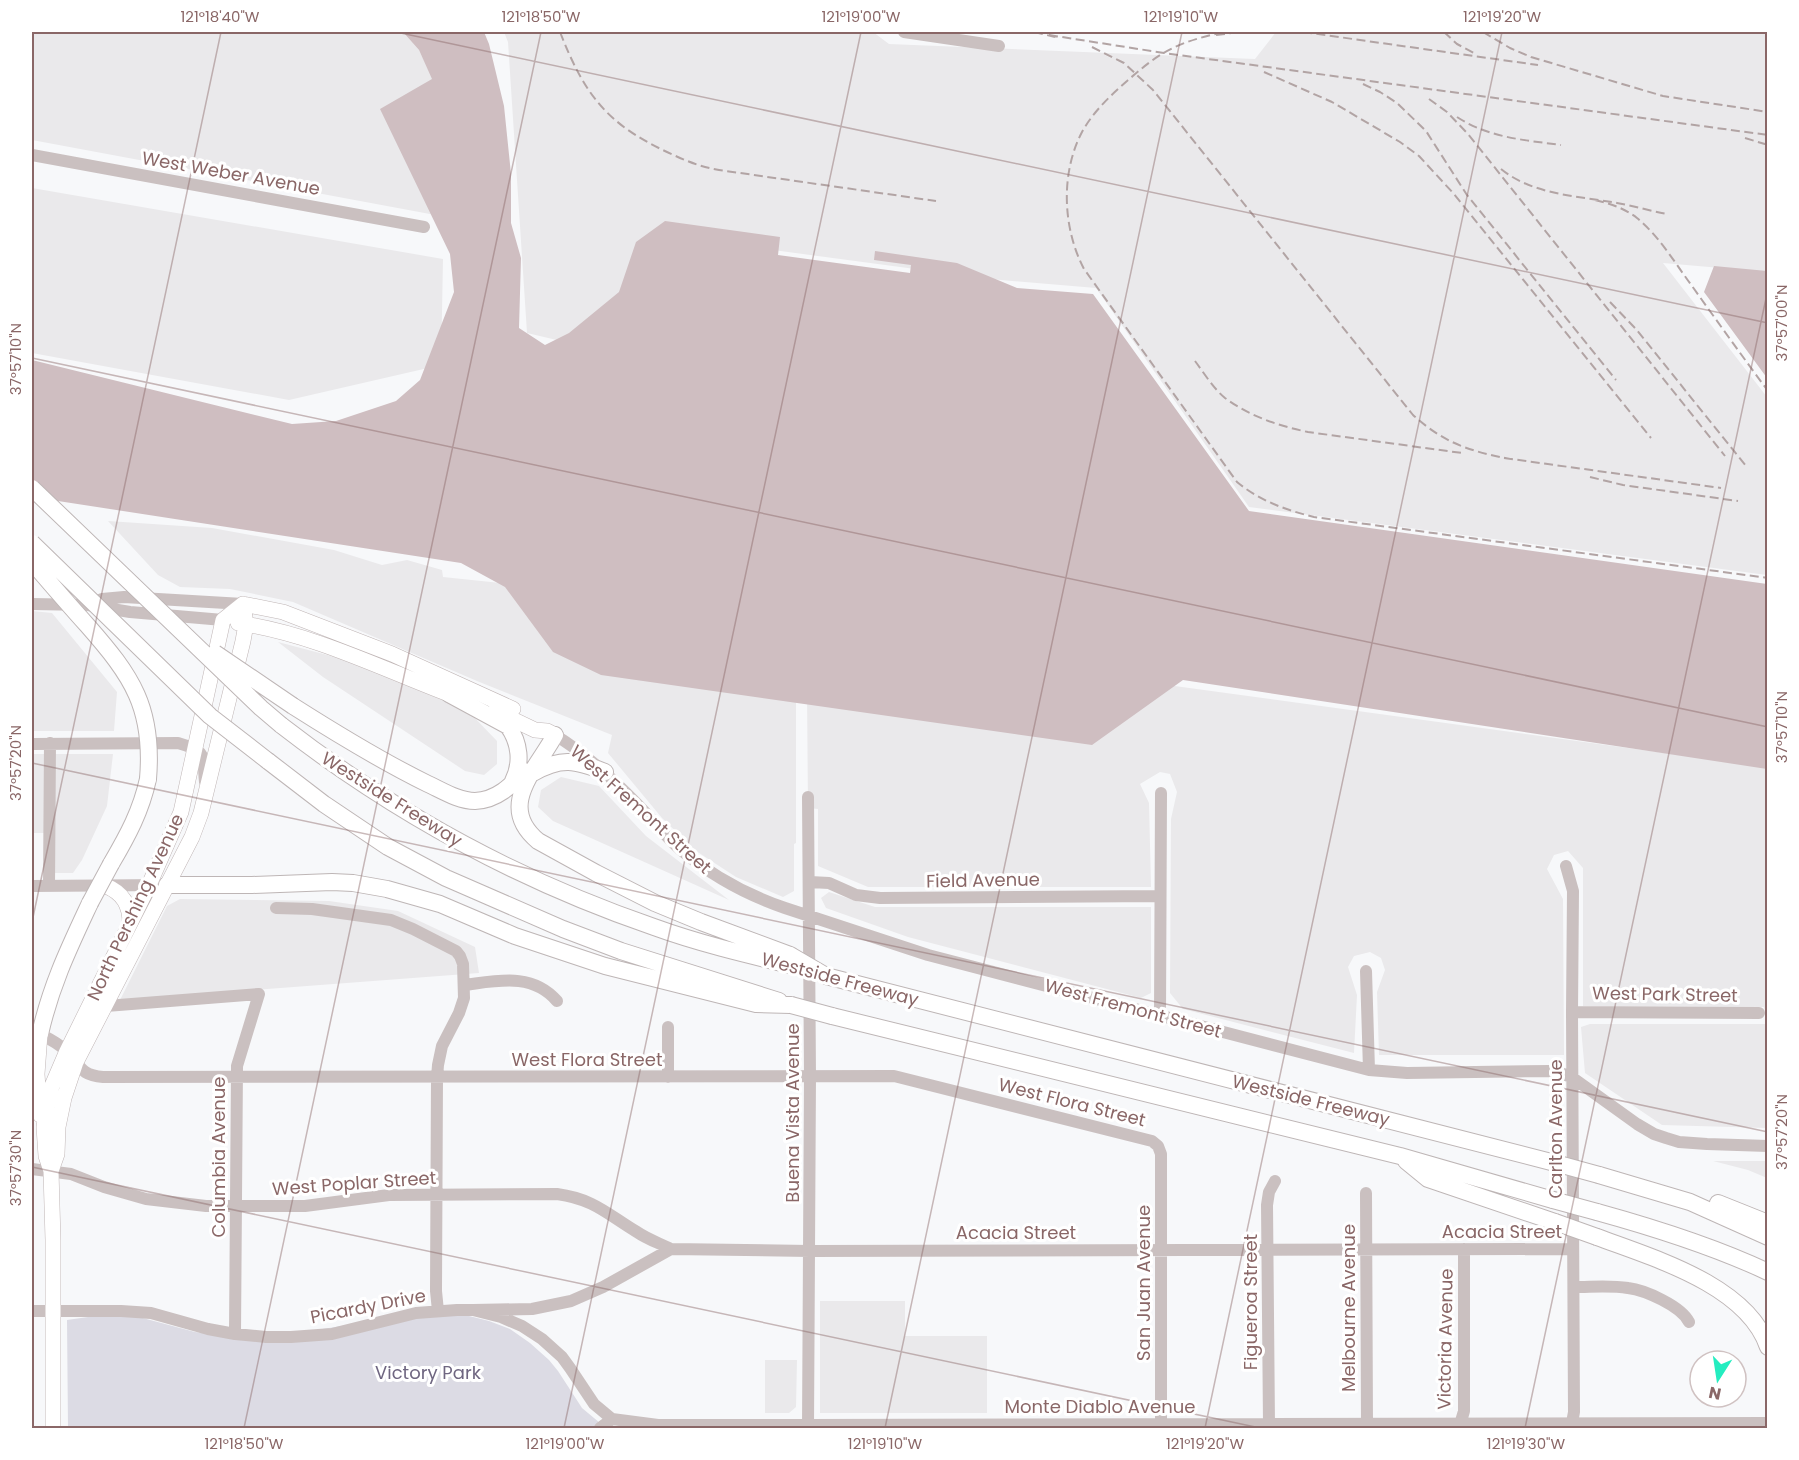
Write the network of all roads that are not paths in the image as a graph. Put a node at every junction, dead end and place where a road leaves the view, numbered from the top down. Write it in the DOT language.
graph roads {
  1 [pos="904,32"];
  2 [pos="999,46"];
  3 [pos="32,155"];
  4 [pos="424,227"];
  5 [pos="32,488"];
  6 [pos="32,543"];
  7 [pos="32,562"];
  8 [pos="32,604"];
  9 [pos="243,604"];
  10 [pos="88,605"];
  11 [pos="223,620"];
  12 [pos="246,624"];
  13 [pos="174,625"];
  14 [pos="438,675"];
  15 [pos="417,681"];
  16 [pos="449,694"];
  17 [pos="551,733"];
  18 [pos="50,743"];
  19 [pos="32,744"];
  20 [pos="195,748"];
  21 [pos="605,771"];
  22 [pos="532,774"];
  23 [pos="510,788"];
  24 [pos="1161,793"];
  25 [pos="206,795"];
  26 [pos="808,797"];
  27 [pos="1566,866"];
  28 [pos="810,882"];
  29 [pos="149,885"];
  30 [pos="167,885"];
  31 [pos="32,886"];
  32 [pos="49,886"];
  33 [pos="106,886"];
  34 [pos="1160,896"];
  35 [pos="276,908"];
  36 [pos="810,915"];
  37 [pos="130,923"];
  38 [pos="121,940"];
  39 [pos="790,960"];
  40 [pos="1366,971"];
  41 [pos="464,985"];
  42 [pos="557,1001"];
  43 [pos="791,1005"];
  44 [pos="106,1006"];
  45 [pos="1572,1012"];
  46 [pos="1758,1013"];
  47 [pos="1160,1015"];
  48 [pos="668,1027"];
  49 [pos="36,1032"];
  50 [pos="71,1057"];
  51 [pos="1369,1070"];
  52 [pos="810,1076"];
  53 [pos="668,1077"];
  54 [pos="236,1078"];
  55 [pos="437,1078"];
  56 [pos="1573,1078"];
  57 [pos="44,1127"];
  58 [pos="1152,1141"];
  59 [pos="1767,1146"];
  60 [pos="1400,1156"];
  61 [pos="32,1169"];
  62 [pos="51,1171"];
  63 [pos="1275,1181"];
  64 [pos="1366,1193"];
  65 [pos="436,1195"];
  66 [pos="1690,1202"];
  67 [pos="236,1207"];
  68 [pos="1767,1223"];
  69 [pos="1767,1237"];
  70 [pos="671,1249"];
  71 [pos="1366,1249"];
  72 [pos="1464,1249"];
  73 [pos="1573,1249"];
  74 [pos="1160,1250"];
  75 [pos="1268,1250"];
  76 [pos="810,1251"];
  77 [pos="1767,1272"];
  78 [pos="1574,1287"];
  79 [pos="473,1310"];
  80 [pos="32,1311"];
  81 [pos="53,1311"];
  82 [pos="438,1311"];
  83 [pos="1689,1322"];
  84 [pos="235,1334"];
  85 [pos="1767,1347"];
  86 [pos="612,1419"];
  87 [pos="1767,1423"];
  88 [pos="1269,1424"];
  89 [pos="1367,1424"];
  90 [pos="1161,1426"];
  91 [pos="1460,1426"];
  92 [pos="1572,1426"];
  93 [pos="808,1427"];
  94 [pos="53,1428"];
  95 [pos="600,1428"];
  1 -- 2 [label="street"];
  3 -- 4 [label="street, West Weber Avenue"];
  5 -- 13 [label="highway, Westside Freeway, bridge"];
  6 -- 43 [label="highway, Westside Freeway, bridge"];
  7 -- 49 [label="highway, bridge"];
  8 -- 10 [label="street, West Fremont Street"];
  9 -- 10 [label="street, West Fremont Street"];
  9 -- 11 [label="main road"];
  9 -- 12 [label="main road, North Pershing Avenue"];
  9 -- 14 [label="main road, West Fremont Street"];
  10 -- 11 [label="street, West Fremont Street"];
  11 -- 12 [label="main road, West Fremont Street"];
  11 -- 20 [label="main road, North Pershing Avenue"];
  12 -- 15 [label="main road, West Fremont Street"];
  12 -- 25 [label="main road, North Pershing Avenue"];
  13 -- 23 [label="highway, bridge"];
  13 -- 39 [label="highway, Westside Freeway, bridge"];
  14 -- 15 [label="main road"];
  14 -- 17 [label="main road, West Fremont Street"];
  15 -- 16 [label="main road, West Fremont Street"];
  16 -- 17 [label="main road, West Fremont Street"];
  16 -- 23 [label="highway"];
  17 -- 21 [label="street, West Fremont Street"];
  17 -- 22 [label="highway"];
  17 -- 23 [label="highway"];
  18 -- 19 [label="street"];
  18 -- 20 [label="street"];
  18 -- 32 [label="street"];
  20 -- 25 [label="street"];
  20 -- 29 [label="main road, North Pershing Avenue"];
  21 -- 22 [label="highway"];
  21 -- 36 [label="street, West Fremont Street"];
  22 -- 39 [label="highway"];
  24 -- 34 [label="street"];
  25 -- 30 [label="main road, North Pershing Avenue"];
  26 -- 28 [label="street, Buena Vista Avenue"];
  27 -- 45 [label="street, Carlton Avenue"];
  28 -- 34 [label="street, Field Avenue"];
  28 -- 36 [label="street, Buena Vista Avenue"];
  29 -- 30 [label="street"];
  29 -- 33 [label="street"];
  29 -- 37 [label="main road, North Pershing Avenue"];
  30 -- 43 [label="highway"];
  30 -- 44 [label="main road, North Pershing Avenue"];
  31 -- 32 [label="street"];
  32 -- 33 [label="street"];
  33 -- 37 [label="main road"];
  34 -- 47 [label="street"];
  35 -- 41 [label="street"];
  36 -- 47 [label="street, West Fremont Street"];
  36 -- 52 [label="street, Buena Vista Avenue"];
  37 -- 38 [label="main road, North Pershing Avenue"];
  38 -- 44 [label="main road"];
  38 -- 50 [label="main road, North Pershing Avenue"];
  39 -- 66 [label="highway, Westside Freeway, bridge"];
  40 -- 51 [label="street"];
  41 -- 42 [label="street"];
  41 -- 55 [label="street"];
  43 -- 60 [label="highway, Westside Freeway, bridge"];
  44 -- 50 [label="main road, North Pershing Avenue"];
  44 -- 54 [label="street, Columbia Avenue"];
  45 -- 46 [label="street, West Park Street"];
  45 -- 56 [label="street, Carlton Avenue"];
  47 -- 51 [label="street, West Fremont Street"];
  48 -- 53 [label="street"];
  49 -- 50 [label="street, West Flora Street"];
  49 -- 57 [label="main road"];
  50 -- 54 [label="street, West Flora Street"];
  50 -- 57 [label="main road, North Pershing Avenue"];
  50 -- 62 [label="main road, North Pershing Avenue"];
  51 -- 56 [label="street, West Fremont Street"];
  52 -- 53 [label="street, West Flora Street"];
  52 -- 58 [label="street, West Flora Street"];
  52 -- 76 [label="street, Buena Vista Avenue"];
  53 -- 55 [label="street, West Flora Street"];
  54 -- 55 [label="street, West Flora Street"];
  54 -- 67 [label="street, Columbia Avenue"];
  55 -- 65 [label="street"];
  56 -- 59 [label="street, West Fremont Street"];
  56 -- 73 [label="street, Carlton Avenue"];
  57 -- 62 [label="main road, North Pershing Avenue"];
  58 -- 74 [label="street, San Juan Avenue"];
  60 -- 77 [label="highway, Westside Freeway, bridge"];
  60 -- 85 [label="highway, bridge"];
  61 -- 62 [label="street, West Poplar Street"];
  62 -- 67 [label="street, West Poplar Street"];
  62 -- 81 [label="main road, North Pershing Avenue"];
  63 -- 75 [label="street, Figueroa Street"];
  64 -- 71 [label="street, Melbourne Avenue"];
  65 -- 67 [label="street, West Poplar Street"];
  65 -- 70 [label="street, West Poplar Street"];
  65 -- 82 [label="street"];
  66 -- 68 [label="highway"];
  66 -- 69 [label="highway, Westside Freeway"];
  67 -- 84 [label="street, Columbia Avenue"];
  70 -- 76 [label="street, Acacia Street"];
  70 -- 79 [label="street"];
  71 -- 72 [label="street, Acacia Street"];
  71 -- 75 [label="street, Acacia Street"];
  71 -- 89 [label="street, Melbourne Avenue"];
  72 -- 73 [label="street, Acacia Street"];
  72 -- 91 [label="street, Victoria Avenue"];
  73 -- 78 [label="street, Carlton Avenue"];
  74 -- 75 [label="street, Acacia Street"];
  74 -- 76 [label="street, Acacia Street"];
  74 -- 90 [label="street, San Juan Avenue"];
  75 -- 88 [label="street, Figueroa Street"];
  76 -- 93 [label="street, Buena Vista Avenue"];
  78 -- 83 [label="street"];
  78 -- 92 [label="street, Carlton Avenue"];
  79 -- 82 [label="street, Picardy Drive"];
  79 -- 86 [label="street, Picardy Drive"];
  80 -- 81 [label="street"];
  81 -- 84 [label="street, Picardy Drive"];
  81 -- 94 [label="main road, North Pershing Avenue"];
  82 -- 84 [label="street, Picardy Drive"];
  86 -- 93 [label="street, Monte Diablo Avenue"];
  86 -- 95 [label="street"];
  87 -- 92 [label="street, Monte Diablo Avenue"];
  88 -- 89 [label="street, Monte Diablo Avenue"];
  88 -- 90 [label="street, Monte Diablo Avenue"];
  89 -- 91 [label="street, Monte Diablo Avenue"];
  90 -- 93 [label="street, Monte Diablo Avenue"];
  91 -- 92 [label="street, Monte Diablo Avenue"];
}
